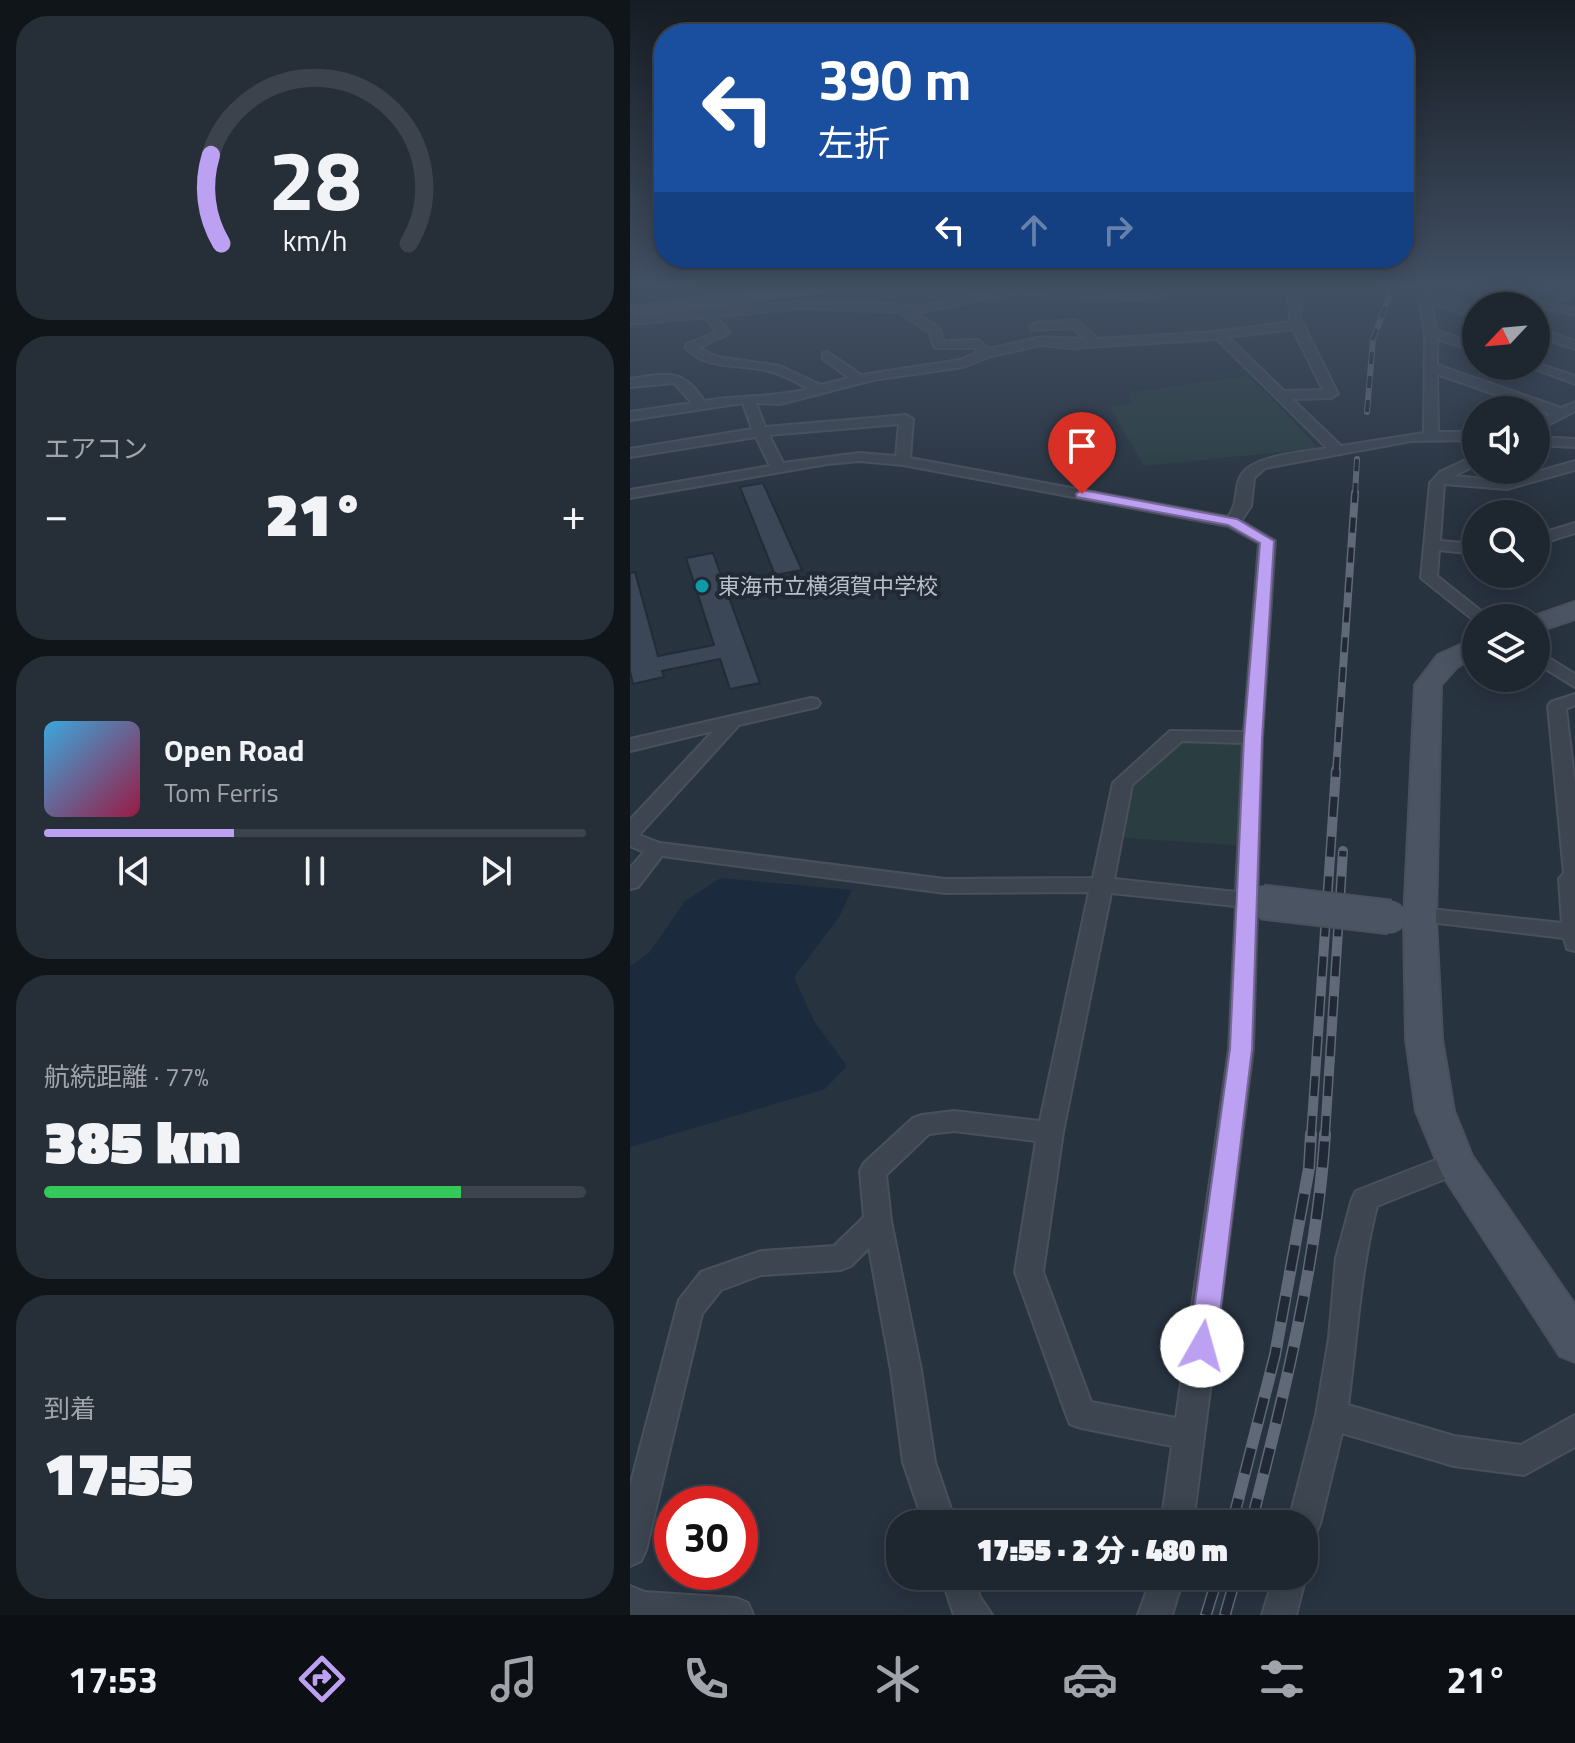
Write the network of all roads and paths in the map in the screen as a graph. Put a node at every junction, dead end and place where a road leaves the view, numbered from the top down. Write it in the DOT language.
graph roads {
  1 [pos="719,359"];
  2 [pos="831,359"];
  3 [pos="972,359"];
  4 [pos="1245,359"];
  5 [pos="1314,359"];
  6 [pos="1430,359"];
  7 [pos="1430,367"];
  8 [pos="1550,372"];
  9 [pos="859,380"];
  10 [pos="1575,380"];
  11 [pos="630,383"];
  12 [pos="821,391"];
  13 [pos="1282,395"];
  14 [pos="748,400"];
  15 [pos="700,404"];
  16 [pos="1568,410"];
  17 [pos="630,416"];
  18 [pos="1550,420"];
  19 [pos="760,432"];
  20 [pos="1431,435"];
  21 [pos="1462,436"];
  22 [pos="1550,442"];
  23 [pos="1575,443"];
  24 [pos="1336,449"];
  25 [pos="630,453"];
  26 [pos="903,461"];
  27 [pos="1575,465"];
  28 [pos="1462,467"];
  29 [pos="778,468"];
  30 [pos="1441,479"];
  31 [pos="630,494"];
  32 [pos="1232,522"];
  33 [pos="1575,528"];
  34 [pos="1550,536"];
  35 [pos="1433,545"];
  36 [pos="1462,548"];
  37 [pos="1463,604"];
  38 [pos="1575,610"];
  39 [pos="1550,619"];
  40 [pos="1462,653"];
  41 [pos="1550,665"];
  42 [pos="1575,682"];
  43 [pos="1575,699"];
  44 [pos="811,703"];
  45 [pos="734,720"];
  46 [pos="1253,738"];
  47 [pos="630,745"];
  48 [pos="1570,800"];
  49 [pos="630,832"];
  50 [pos="630,839"];
  51 [pos="657,849"];
  52 [pos="1575,874"];
  53 [pos="630,882"];
  54 [pos="1102,885"];
  55 [pos="1254,901"];
  56 [pos="1410,917"];
  57 [pos="1574,932"];
  58 [pos="1575,943"];
  59 [pos="1050,1132"];
  60 [pos="1456,1163"];
  61 [pos="878,1221"];
  62 [pos="1575,1342"];
  63 [pos="1331,1415"];
  64 [pos="1575,1430"];
  65 [pos="1191,1435"];
  66 [pos="935,1510"];
  67 [pos="1179,1510"];
  68 [pos="1307,1510"];
  69 [pos="630,1550"];
  70 [pos="962,1590"];
  71 [pos="1163,1590"];
  72 [pos="1286,1590"];
  73 [pos="630,1603"];
  74 [pos="736,1615"];
  75 [pos="975,1615"];
  76 [pos="1155,1615"];
  77 [pos="1279,1615"];
  1 -- 12 [label="street"];
  2 -- 9 [label="street"];
  3 -- 9 [label="street"];
  4 -- 13 [label="street"];
  5 -- 13 [label="street"];
  6 -- 7 [label="street"];
  7 -- 16 [label="street"];
  7 -- 20 [label="street"];
  8 -- 10 [label="street"];
  9 -- 12 [label="street"];
  11 -- 15 [label="street"];
  12 -- 14 [label="street"];
  13 -- 24 [label="street"];
  14 -- 15 [label="street"];
  14 -- 19 [label="street"];
  15 -- 17 [label="street"];
  16 -- 18 [label="street"];
  19 -- 25 [label="street"];
  19 -- 26 [label="street"];
  19 -- 29 [label="street"];
  20 -- 21 [label="street"];
  20 -- 24 [label="street"];
  22 -- 23 [label="street"];
  24 -- 32 [label="street"];
  26 -- 29 [label="street"];
  26 -- 32 [label="street"];
  27 -- 30 [label="street"];
  28 -- 30 [label="street"];
  29 -- 31 [label="street"];
  30 -- 35 [label="street"];
  32 -- 46 [label="street"];
  33 -- 34 [label="street"];
  35 -- 36 [label="street"];
  35 -- 37 [label="street"];
  38 -- 39 [label="street"];
  40 -- 56 [label="street"];
  41 -- 42 [label="street"];
  43 -- 48 [label="street"];
  44 -- 45 [label="street"];
  45 -- 47 [label="street"];
  45 -- 49 [label="street"];
  46 -- 54 [label="street"];
  46 -- 55 [label="street"];
  48 -- 52 [label="street"];
  50 -- 51 [label="street"];
  51 -- 53 [label="street"];
  51 -- 54 [label="street"];
  52 -- 57 [label="street"];
  54 -- 55 [label="street"];
  54 -- 59 [label="street"];
  55 -- 56 [label="street, bridge"];
  55 -- 65 [label="street"];
  56 -- 57 [label="street"];
  56 -- 60 [label="street"];
  57 -- 58 [label="street"];
  59 -- 61 [label="street"];
  59 -- 65 [label="street"];
  60 -- 62 [label="street"];
  60 -- 63 [label="street"];
  61 -- 66 [label="street"];
  61 -- 69 [label="street"];
  63 -- 64 [label="street"];
  63 -- 68 [label="street"];
  65 -- 67 [label="street"];
  70 -- 75 [label="street"];
  71 -- 76 [label="street"];
  72 -- 77 [label="street"];
  73 -- 74 [label="street"];
}
